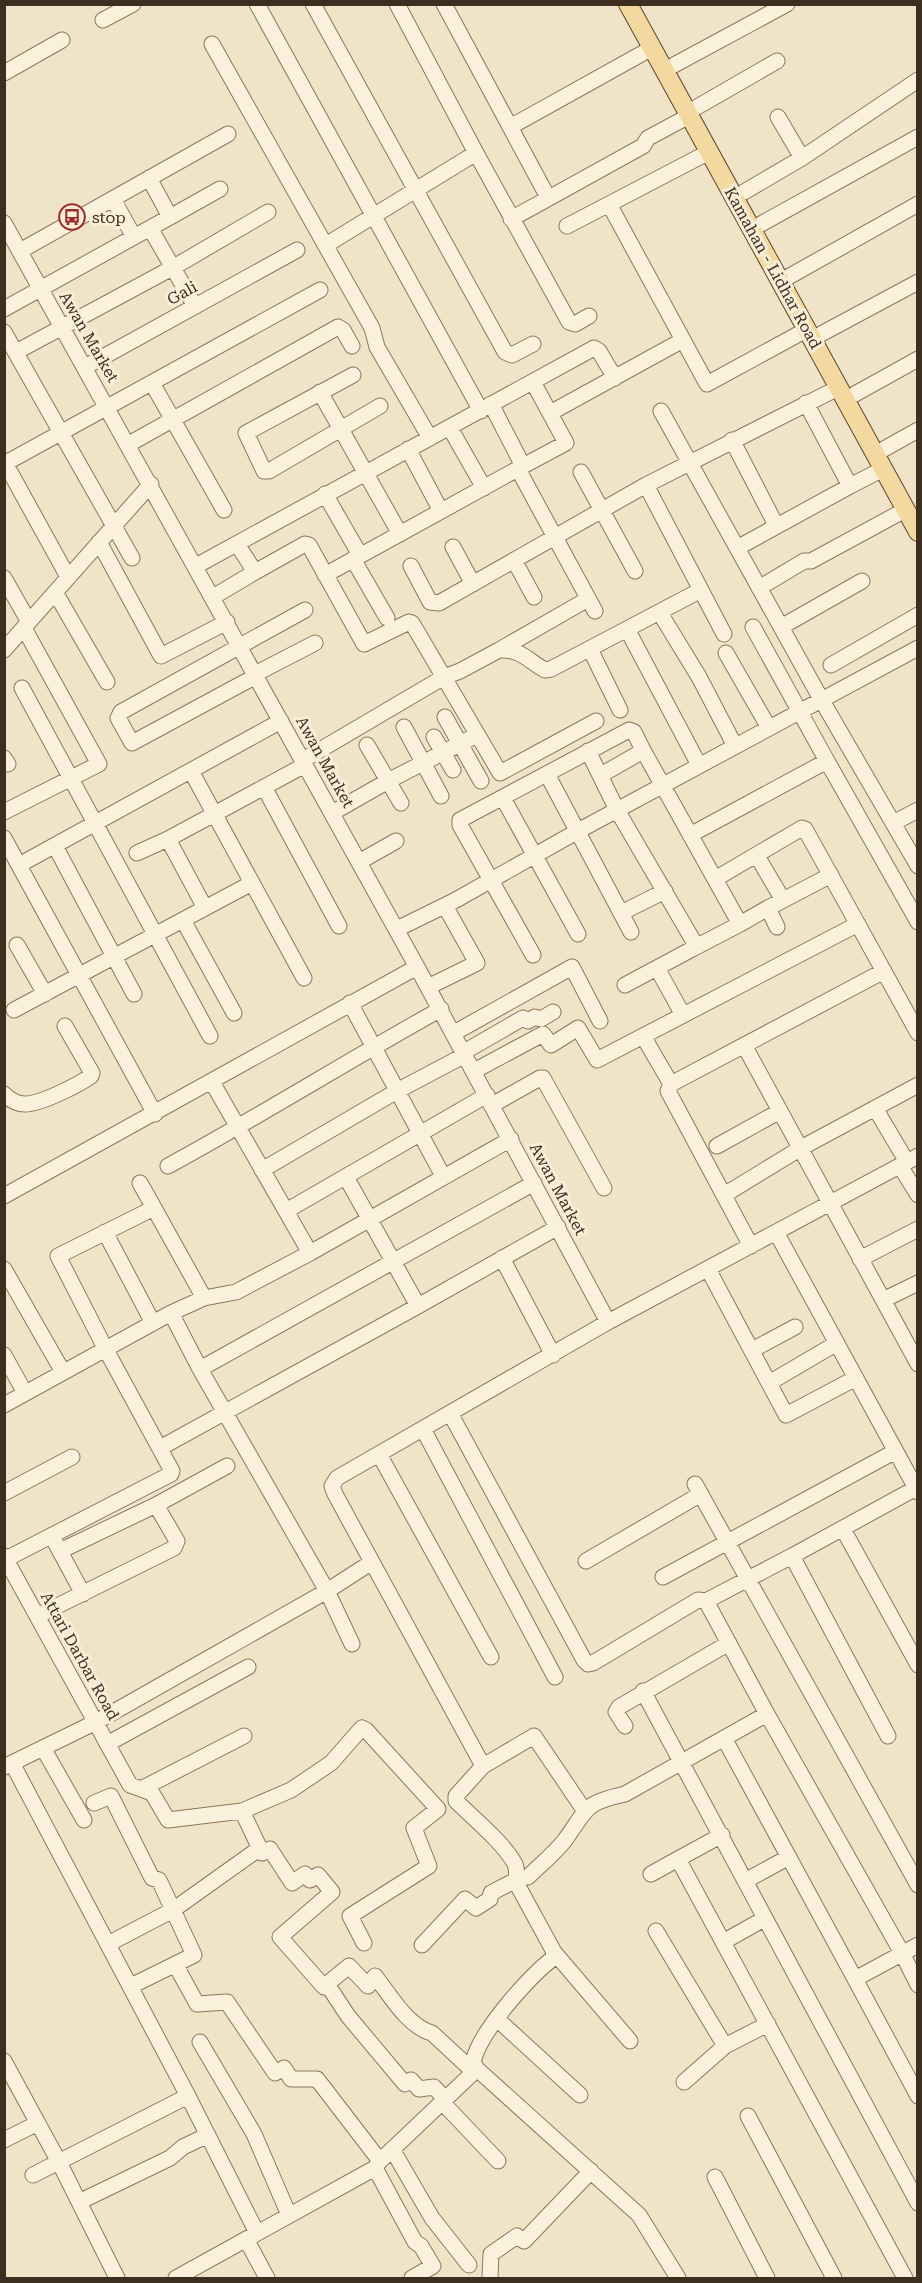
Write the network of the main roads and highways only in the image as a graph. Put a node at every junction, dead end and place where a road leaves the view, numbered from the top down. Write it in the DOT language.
graph roads {
  1 [pos="628,4"];
  2 [pos="641,4"];
  3 [pos="693,111"];
  4 [pos="814,332"];
  5 [pos="846,391"];
  6 [pos="911,510"];
  7 [pos="918,532"];
  1 -- 3 [label="main road, Kamahan - Lidhar Road"];
  2 -- 3 [label="main road, Kamahan - Lidhar Road"];
  3 -- 4 [label="main road, Kamahan - Lidhar Road"];
  3 -- 4 [label="main road, Kamahan - Lidhar Road"];
  4 -- 5 [label="main road, Kamahan - Lidhar Road"];
  5 -- 6 [label="main road, Kamahan - Lidhar Road"];
  5 -- 6 [label="main road, Kamahan - Lidhar Road"];
  6 -- 7 [label="main road, Kamahan - Lidhar Road"];
}
